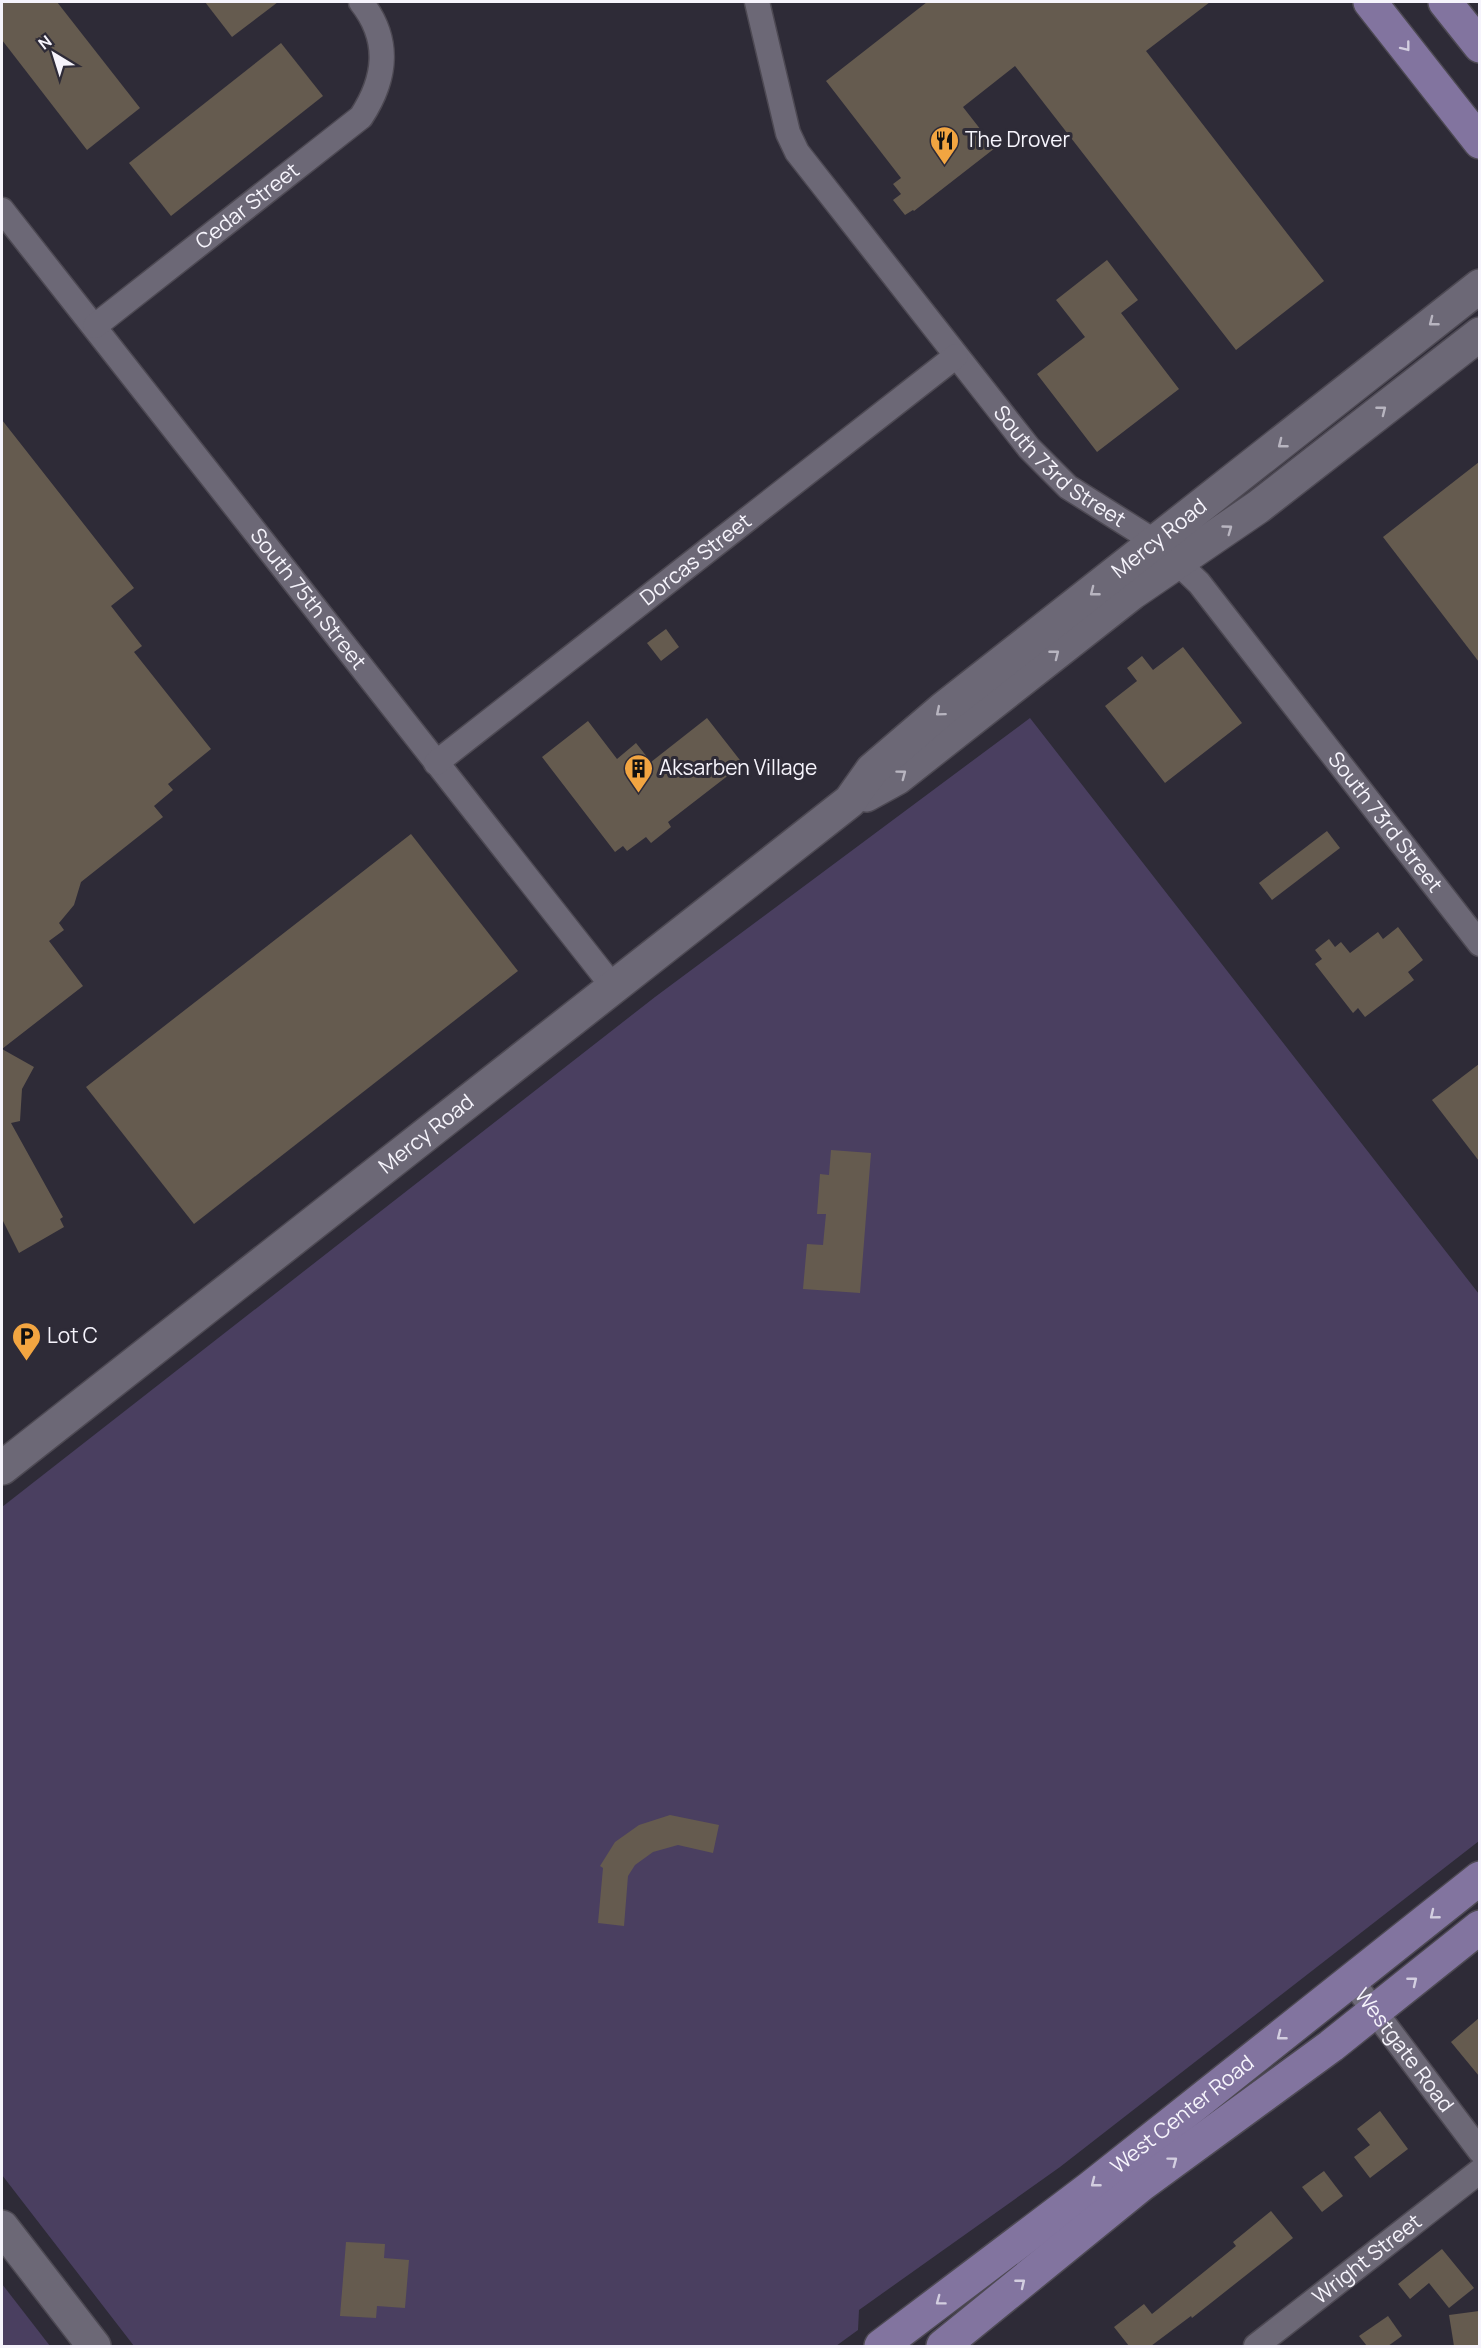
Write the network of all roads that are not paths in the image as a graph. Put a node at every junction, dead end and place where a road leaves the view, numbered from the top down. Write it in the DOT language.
graph roads {
  1 [pos="361,2"];
  2 [pos="757,2"];
  3 [pos="1370,2"];
  4 [pos="1445,2"];
  5 [pos="1479,46"];
  6 [pos="1479,142"];
  7 [pos="2,210"];
  8 [pos="1479,286"];
  9 [pos="95,326"];
  10 [pos="1479,334"];
  11 [pos="956,356"];
  12 [pos="1168,552"];
  13 [pos="436,763"];
  14 [pos="1479,945"];
  15 [pos="614,988"];
  16 [pos="2,1468"];
  17 [pos="1479,1878"];
  18 [pos="1479,1927"];
  19 [pos="1351,1980"];
  20 [pos="1376,2011"];
  21 [pos="1479,2151"];
  22 [pos="1479,2171"];
  23 [pos="2,2227"];
  24 [pos="94,2346"];
  25 [pos="881,2346"];
  26 [pos="943,2346"];
  27 [pos="1256,2346"];
  1 -- 9 [label="street, Cedar Street"];
  2 -- 11 [label="street, South 73rd Street"];
  3 -- 6 [label="main road, one-way"];
  4 -- 5 [label="main road"];
  7 -- 9 [label="street, South 75th Street"];
  8 -- 12 [label="main road, Mercy Road, one-way"];
  9 -- 13 [label="street, South 75th Street"];
  12 -- 10 [label="main road, Mercy Road, one-way"];
  11 -- 12 [label="street, South 73rd Street"];
  11 -- 13 [label="street, Dorcas Street"];
  12 -- 14 [label="street, South 73rd Street"];
  12 -- 15 [label="main road, Mercy Road"];
  13 -- 15 [label="street, South 75th Street"];
  15 -- 16 [label="main road, Mercy Road"];
  17 -- 19 [label="main road, West Center Road, one-way"];
  20 -- 18 [label="main road, West Center Road, one-way"];
  19 -- 20 [label="street, Westgate Road"];
  19 -- 25 [label="main road, West Center Road, one-way"];
  20 -- 21 [label="street, Westgate Road"];
  26 -- 20 [label="main road, West Center Road, one-way"];
  22 -- 27 [label="street, Wright Street"];
  23 -- 24 [label="main road"];
}
